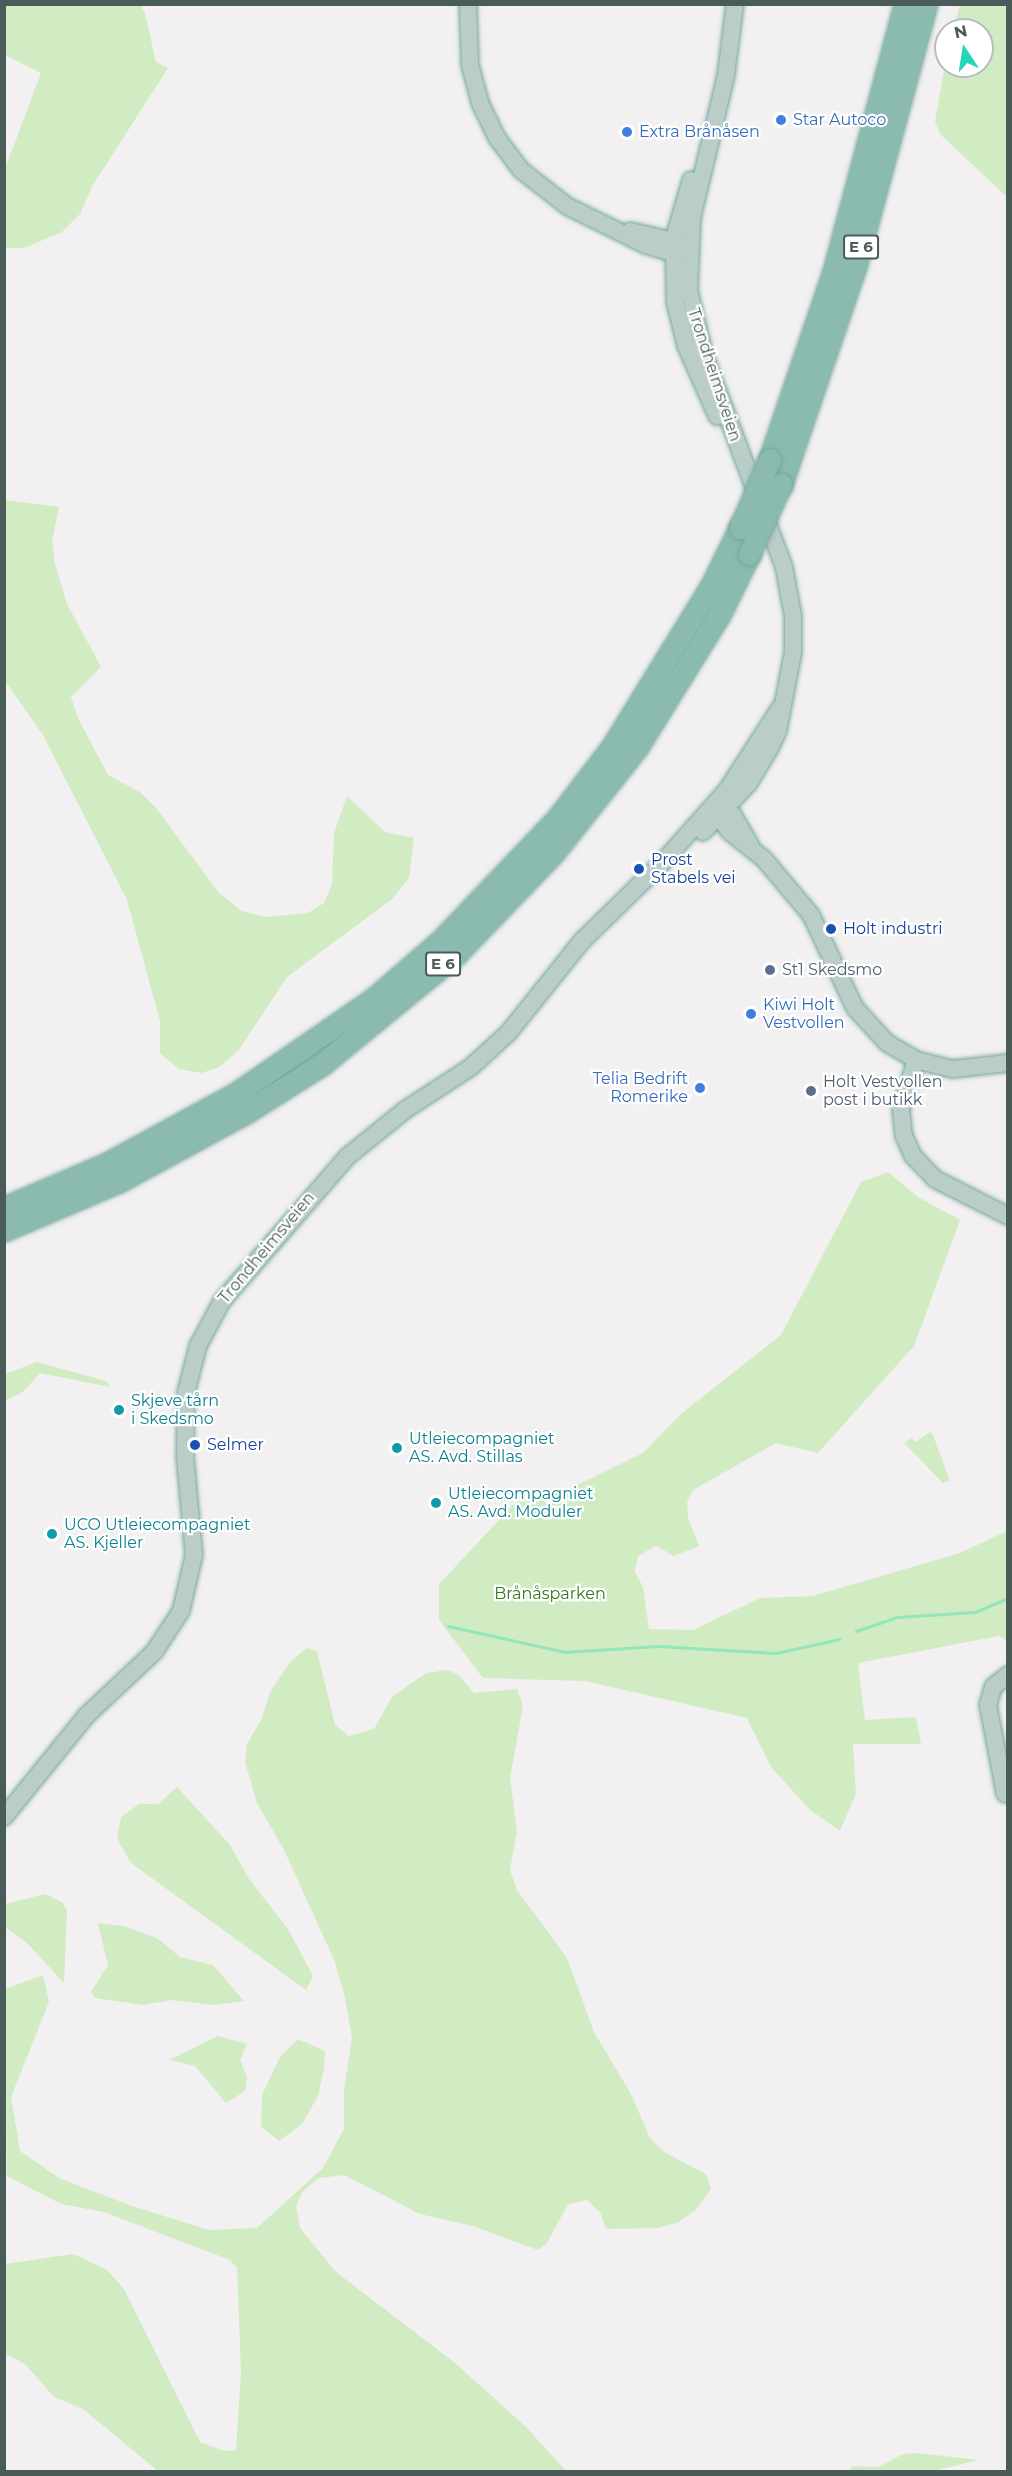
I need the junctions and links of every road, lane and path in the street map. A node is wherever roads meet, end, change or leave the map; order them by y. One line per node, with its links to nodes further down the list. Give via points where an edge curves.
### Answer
1 (468, 4): 5 (main road, via 474,84 484,115 503,148 543,190 567,206 623,230)
2 (735, 4): 5 (main road, Trondheimsveien, via 726,75 704,155 685,195)
3 (905, 4): 9 (highway, E 6, bridge, via 834,271 770,459 740,528 681,639 613,746 550,827 442,940 375,998 236,1094 107,1164)
4 (926, 4): 11 (highway, E 6, bridge, via 855,267 781,484 719,615 637,747 554,853 456,954 322,1064 246,1112 118,1181)
5 (679, 246): 6 (main road, Trondheimsveien, via 694,323 739,453 779,552 790,596 793,652 770,748 749,783)
6 (719, 812): 7 (main road, via 786,883 816,923 860,1015 887,1043); 14 (main road, Trondheimsveien, via 588,934 496,1046 394,1118 348,1156 222,1301 198,1346 186,1393 185,1456 194,1555 181,1611 154,1652 91,1710)
7 (916, 1060): 8 (main road, via 966,1070); 10 (main road, via 901,1109 904,1136 914,1156 935,1179)
8 (1008, 1063)
9 (4, 1208)
10 (1008, 1216)
11 (4, 1230)
12 (1008, 1675): 13 (main road, via 993,1688 988,1706)
13 (1005, 1794)
14 (4, 1817)

